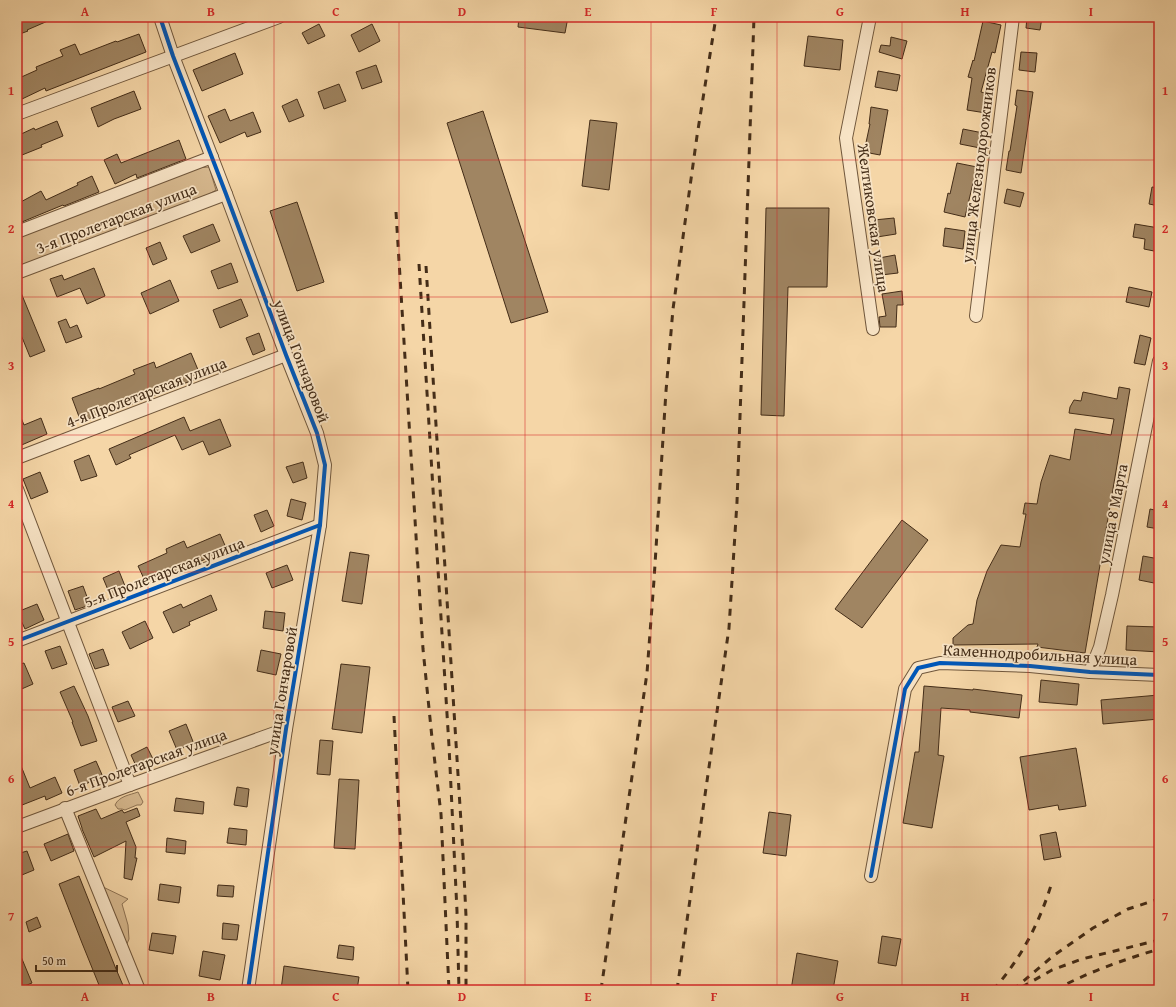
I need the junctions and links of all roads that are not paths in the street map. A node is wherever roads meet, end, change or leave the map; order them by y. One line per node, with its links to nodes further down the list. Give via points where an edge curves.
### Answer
1 (160, 17): 5 (street, улица Гончаровой)
2 (279, 17): 5 (street)
3 (870, 17): 12 (street, Желтиковская улица, via 846,138)
4 (1013, 17): 11 (street, улица Железнодорожников)
5 (173, 56): 6 (street); 7 (street, улица Гончаровой)
6 (17, 114)
7 (212, 157): 8 (street, улица Гончаровой); 9 (street, 3-я Пролетарская улица)
8 (226, 194): 10 (street, 3-я Пролетарская улица); 13 (street, улица Гончаровой)
9 (17, 232)
10 (17, 272)
11 (976, 316)
12 (873, 329)
13 (286, 355): 15 (street, 4-я Пролетарская улица); 17 (street, улица Гончаровой, via 317,433 325,465)
14 (1159, 361): 20 (street, улица 8 Марта, via 1112,595 1100,647)
15 (17, 458)
16 (17, 489): 18 (street)
17 (320, 525): 18 (street, 5-я Пролетарская улица); 22 (street, улица Гончаровой)
18 (67, 621): 19 (street, 5-я Пролетарская улица); 23 (street)
19 (17, 641)
20 (1090, 672): 21 (street, Каменнодробильная улица); 26 (street, Каменнодробильная улица, via 1030,666 940,663 918,668 905,689)
21 (1159, 675)
22 (286, 729): 23 (street, 6-я Пролетарская улица); 28 (street, улица Гончаровой)
23 (130, 785): 24 (street, 6-я Пролетарская улица)
24 (65, 808): 25 (street, 6-я Пролетарская улица); 27 (street)
25 (17, 827)
26 (871, 876)
27 (139, 990)
28 (248, 990)

